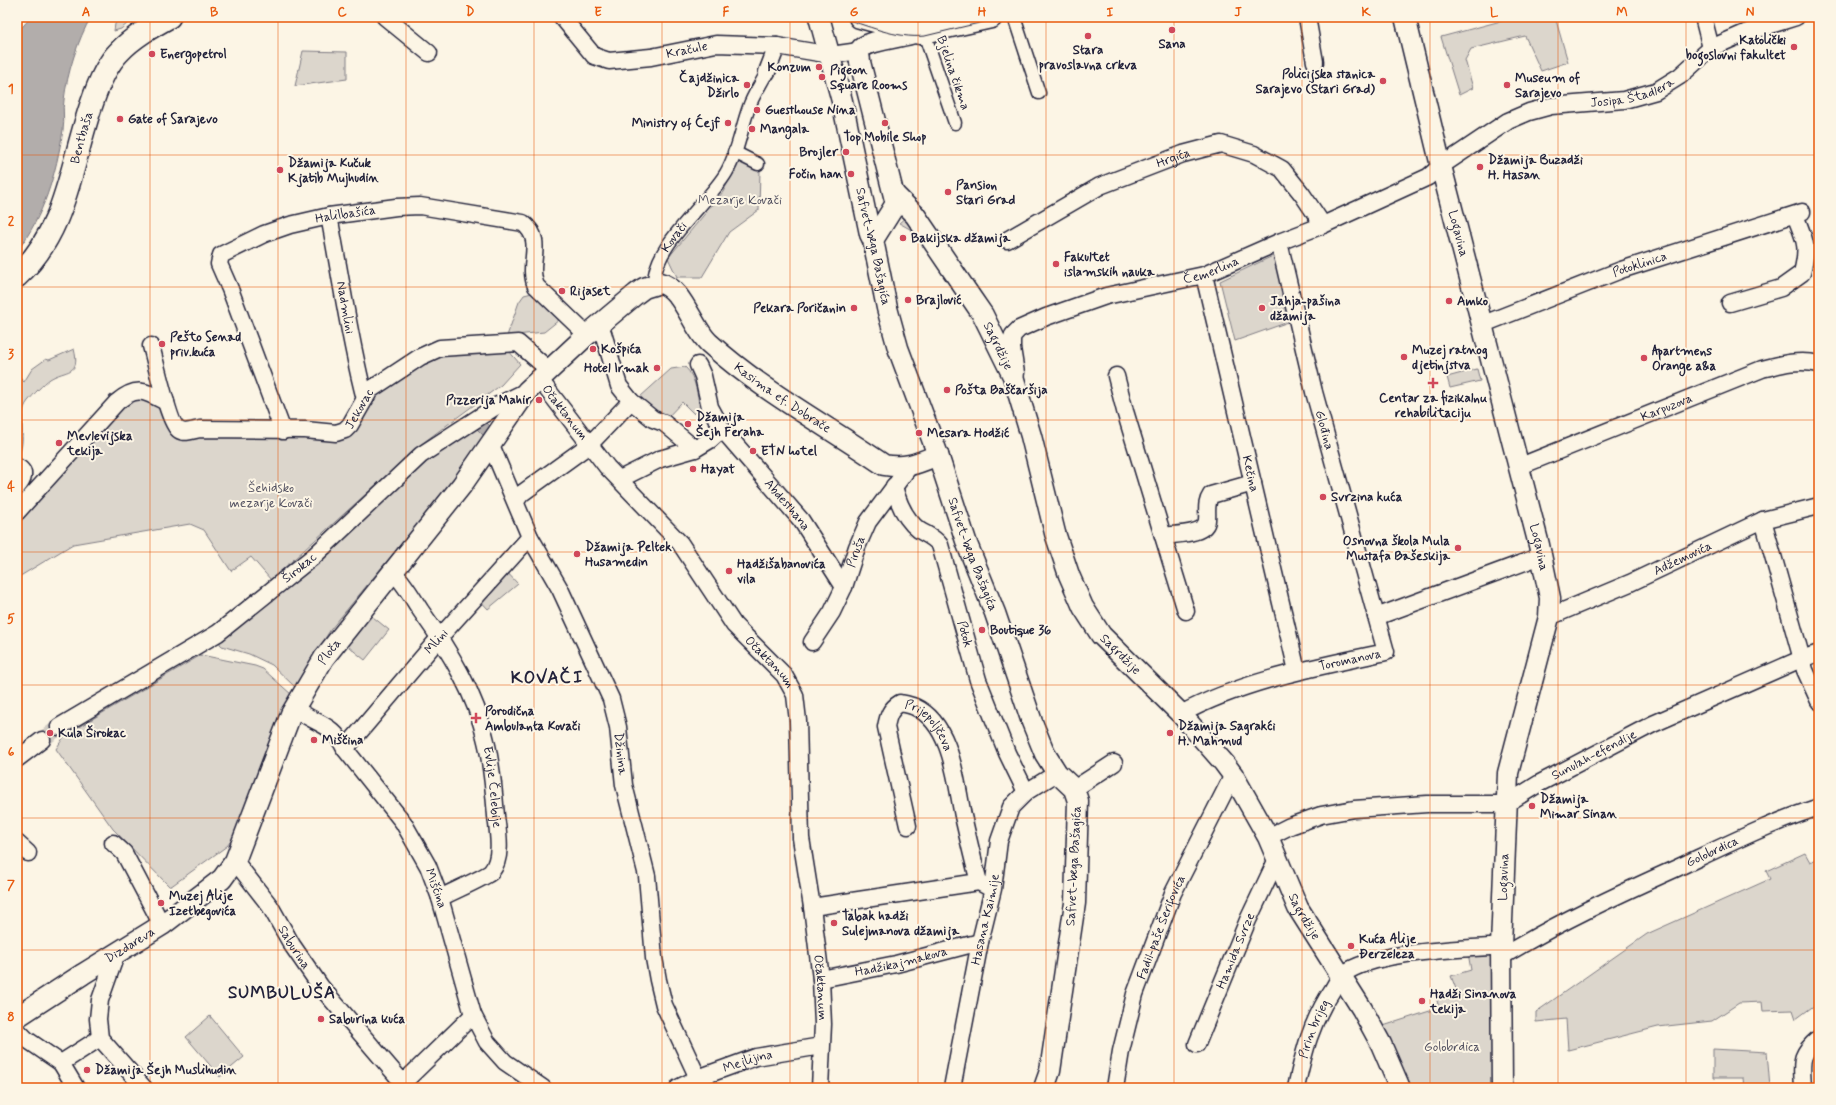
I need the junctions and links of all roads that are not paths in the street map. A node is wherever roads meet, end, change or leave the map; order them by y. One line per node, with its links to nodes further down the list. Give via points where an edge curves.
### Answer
1 (169, 17): 32 (main road, Bentbaša, via 132,40 118,53 107,69 88,114 60,214 49,236)
2 (385, 17): 16 (street)
3 (562, 17): 13 (street, Kračule, via 594,56 609,61 651,57 716,44)
4 (819, 17): 17 (street, Safvet-bega Bašagića)
5 (860, 17): 12 (main road)
6 (992, 17): 12 (main road)
7 (1014, 17): 20 (street)
8 (1307, 17): 18 (street)
9 (1405, 17): 24 (street, Logavina)
10 (1703, 17): 14 (street)
11 (1796, 17): 14 (street, Josipa Štadlera, via 1745,33)
12 (919, 33): 15 (street, via 872,43); 21 (street, Bjelina čikma)
13 (777, 46): 17 (street, Kračule); 19 (street, Kovači)
14 (1711, 48): 24 (street, Josipa Štadlera, via 1680,76 1656,91 1624,100 1552,106 1529,112 1508,121)
15 (859, 51): 17 (street); 25 (street)
16 (429, 53)
17 (831, 55): 28 (street, Safvet-bega Bašagića)
18 (1315, 62)
19 (768, 72): 22 (street, Kovači, via 749,106)
20 (1039, 93)
21 (955, 123)
22 (734, 152): 23 (street); 33 (street, Kovači, via 726,173 668,245 660,260)
23 (758, 164)
24 (1441, 166): 27 (street, Čemerlina, via 1428,177); 35 (street, Logavina)
25 (894, 194): 28 (street, via 895,205); 40 (street, Sagrdžije, via 915,215 983,315)
26 (329, 216): 36 (street, Halilbašića, via 420,206 523,223 531,230 535,240 532,278 536,286); 43 (street, Nadmlini, via 350,337); 47 (street, Halilbašića, via 264,234 221,255 219,264)
27 (1323, 225): 29 (street, Hrgića, via 1282,168 1254,154 1221,144 1183,154 1100,186); 30 (street, Čemerlina)
28 (873, 240): 51 (street, Safvet-bega Bašagića, via 898,348)
29 (1007, 240)
30 (1279, 242): 31 (street, Čemerlina); 69 (street, Glođina, via 1314,392)
31 (1204, 275): 40 (street, Čemerlina, via 1106,296 1019,329 1012,340 1017,368); 56 (street, Kečina)
32 (17, 276)
33 (654, 283): 36 (street, via 644,288); 53 (street, Kasima ef. Dobrače, via 664,284 673,290 708,342 777,397 884,465)
34 (1730, 303): 35 (street, Potoklinica, via 1781,288 1802,273 1806,243 1799,214 1621,270)
35 (1481, 325): 54 (street, Logavina)
36 (592, 330): 42 (street); 44 (street, via 603,333 619,386)
37 (151, 346): 45 (street, Jekovac)
38 (1819, 364): 54 (street, Karpuzova, via 1809,361 1794,362 1762,369)
39 (698, 366): 46 (street, Abdesthana, via 710,406)
40 (1013, 376): 78 (street, Sagrdžije, via 1055,533 1069,576 1083,607 1101,635)
41 (1116, 376): 63 (street)
42 (538, 380): 43 (street, Jekovac, via 518,343 440,348 378,383); 48 (street, Ploča); 49 (street, Očaktanum); 79 (street, Širokac, via 421,455 314,556 218,633)
43 (365, 399): 47 (street, Jekovac, via 345,430 336,433)
44 (631, 401): 49 (street); 50 (street, via 652,419 664,423)
45 (166, 402): 47 (street, Jekovac, via 175,426 186,432 200,429); 61 (street, via 150,393 137,390 127,394)
46 (722, 430): 50 (street); 67 (street, Abdesthana, via 802,520)
47 (283, 431)
48 (491, 445): 59 (street, Džinina); 66 (street, Ploča)
49 (589, 445): 55 (street, Očaktanum); 59 (street, via 521,494)
50 (695, 449): 55 (street, via 660,459)
51 (938, 455): 53 (street, Kasima ef. Dobrače); 84 (street, Safvet-bega Bašagića, via 967,544 995,613 1032,722 1045,754)
52 (17, 467): 58 (street, via 22,469 24,474)
53 (909, 467): 57 (street, Piruša)
54 (1518, 467): 65 (street, Logavina)
55 (620, 479): 97 (street, Očaktanum, via 680,543 734,625 784,675 794,695 798,721 801,838)
56 (1253, 483): 63 (street, via 1210,495 1206,502 1207,521 1203,528); 75 (street, Kečina)
57 (894, 486): 67 (street, Piruša, via 868,522); 87 (street, Potok, via 898,502 909,522 940,545 978,680 1007,753)
58 (17, 487)
59 (516, 501): 64 (street, Džinina)
60 (1819, 506): 62 (street, Adžemovića)
61 (17, 512)
62 (1763, 520): 70 (street, Adžemovića, via 1630,583); 74 (street)
63 (1163, 536): 68 (street)
64 (530, 537): 71 (street, Mlini); 112 (street, Džinina, via 560,589 611,700 618,727 624,785 647,876 658,980 664,1005)
65 (1541, 556): 69 (street); 70 (street, Logavina, via 1550,598)
66 (393, 572): 71 (street, Evlije Čelebije); 77 (street, Ploča, via 324,658)
67 (844, 587): 72 (street, Piruša, via 832,612)
68 (1186, 611)
69 (1376, 617): 75 (street, Toromanova, via 1386,652)
70 (1549, 617): 88 (street, Logavina, via 1508,772)
71 (439, 638): 81 (street, Mlini); 96 (street, Evlije Čelebije, via 460,673 486,740 499,848 491,872)
72 (812, 642)
73 (1819, 653): 74 (street, Sunulah-efendije)
74 (1801, 659): 76 (street); 88 (street, Sunulah-efendije, via 1653,724 1540,783)
75 (1297, 671): 78 (street, Toromanova, via 1202,704)
76 (1819, 700)
77 (294, 707): 81 (street, Mišćina, via 333,730); 94 (street, Ploča)
78 (1181, 714): 85 (street, Sagrdžije)
79 (59, 727)
80 (42, 740): 82 (street)
81 (345, 749): 96 (street, Mišćina, via 403,822 428,866)
82 (17, 759)
83 (1114, 763): 86 (street)
84 (1057, 773): 86 (street, Safvet-bega Bašagića); 87 (street, Hasana Kaimije)
85 (1233, 775): 91 (street, Sagrdžije); 120 (street, Fadil-paše Šerifovića, via 1173,893 1135,994)
86 (1074, 789): 119 (street, Safvet-bega Bašagića, via 1078,801 1075,903 1050,1071)
87 (1026, 792): 95 (street, Hasana Kaimije, via 1011,807)
88 (1506, 804): 91 (street, via 1427,804 1354,809 1321,815); 101 (street, Logavina)
89 (1819, 807): 101 (street, Golobrdica, via 1783,819 1614,896 1526,942)
90 (908, 826): 95 (street, Prijepoljčeva, via 886,727 893,708 900,703 915,706 926,714 944,739)
91 (1268, 837): 93 (street, Sagrdžije)
92 (113, 843): 98 (street, Dizdareva, via 124,853)
93 (1277, 859): 102 (street, Sagrdžije, via 1298,908); 109 (street, Hamida Svrze, via 1248,920)
94 (235, 862): 98 (street, Ploča, via 222,879); 104 (street, Saburina, via 270,906 292,945 321,987 403,1083)
95 (986, 886): 97 (street); 99 (street, Hasana Kaimije)
96 (440, 898): 104 (street, Mišćina)
97 (812, 907): 103 (street, Očaktanum)
98 (162, 925): 100 (street, Dizdareva)
99 (980, 942): 103 (street, Hadžikajmakova, via 896,964); 118 (street, Hasana Kaimije)
100 (117, 952): 105 (street, Dizdareva); 107 (street, via 100,1000)
101 (1501, 952): 102 (street, via 1397,956 1362,964); 123 (street, Logavina)
102 (1342, 975): 121 (street, Pirin brijeg, via 1326,998 1307,1039); 122 (street, Sagrdžije, via 1381,1044)
103 (822, 979): 110 (street, Očaktanum)
104 (473, 1015): 115 (street, Mišćina, via 494,1051)
105 (17, 1017)
106 (17, 1030): 111 (street)
107 (100, 1038): 111 (street); 114 (street)
108 (1819, 1038): 124 (street, via 1810,1046 1802,1060)
109 (1197, 1044)
110 (822, 1046): 112 (street, Mejlijina, via 756,1057); 117 (street, Očaktanum)
111 (61, 1063): 113 (street)
112 (698, 1078): 116 (street, Mejlijina)
113 (76, 1088)
114 (144, 1088)
115 (542, 1088)
116 (678, 1088)
117 (820, 1088)
118 (952, 1088)
119 (1044, 1088)
120 (1115, 1088)
121 (1296, 1088)
122 (1400, 1088)
123 (1502, 1088)
124 (1803, 1088)

